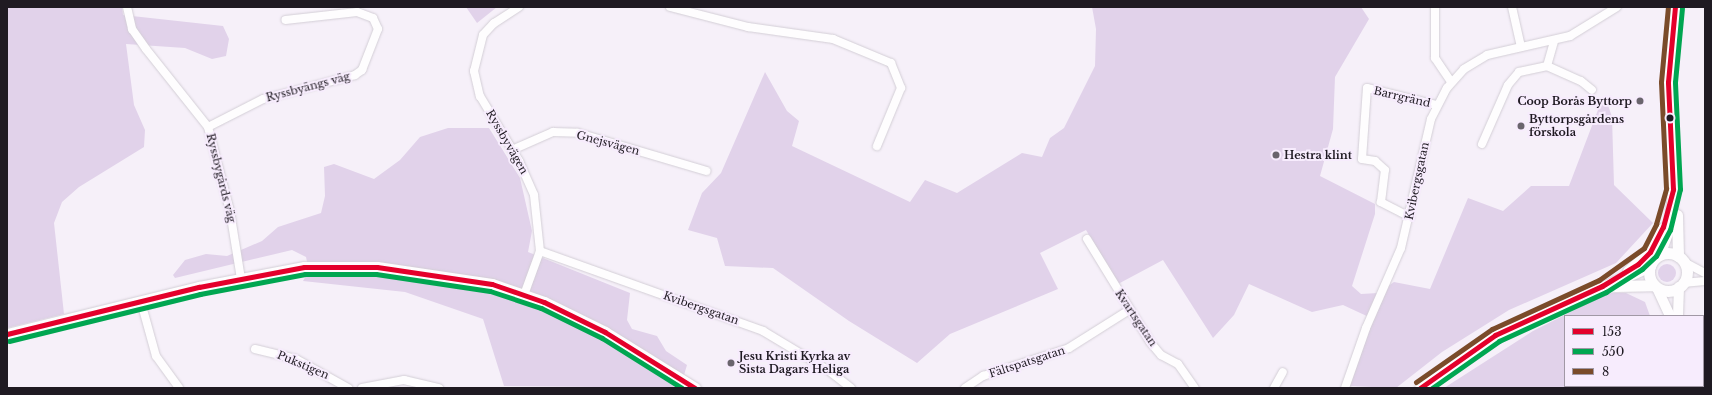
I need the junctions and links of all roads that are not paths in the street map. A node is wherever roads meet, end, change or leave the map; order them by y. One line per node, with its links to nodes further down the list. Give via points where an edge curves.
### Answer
1 (127, 7): 15 (street, Ryssbygårds väg, via 132,29 146,50)
2 (519, 7): 18 (street, Ryssbyvägen, via 483,35 474,71 480,96)
3 (670, 7): 17 (street, via 748,27 816,36 854,47 891,63 902,82)
4 (1435, 7): 12 (street, via 1435,58)
5 (1512, 7): 10 (street)
6 (1617, 7): 9 (street, Kvibergsgatan, via 1570,36)
7 (1675, 7): 20 (main road, via 1668,82)
8 (285, 20): 15 (street, Ryssbyängs väg, via 357,12 373,18 378,29 362,70 355,75 262,99)
9 (1554, 41): 10 (street, Kvibergsgatan); 11 (street)
10 (1521, 47): 12 (street, Kvibergsgatan, via 1474,61)
11 (1547, 66): 13 (street, via 1581,81); 16 (street, via 1519,72 1508,85)
12 (1452, 82): 14 (street, Kvibergsgatan)
13 (1592, 90)
14 (1437, 105): 21 (street, Kvibergsgatan); 21 (street, Barrgränd, via 1367,88 1362,159 1376,161 1385,170 1381,202)
15 (208, 127): 28 (street, Ryssbygårds väg, via 236,236)
16 (1482, 144)
17 (878, 146)
18 (512, 150): 19 (street, Gnejsvägen, via 552,132 578,134); 23 (street, Ryssbyvägen, via 534,195)
19 (706, 171)
20 (1673, 189): 24 (main road, via 1670,225); 25 (main road); 31 (main road, via 1663,227 1650,252 1638,264)
21 (1410, 217): 50 (street, Kvibergsgatan)
22 (1088, 239): 35 (street, Kvartsgatan)
23 (540, 251): 33 (street, Ryssbyvägen); 46 (street, Kvibergsgatan, via 764,331 828,370)
24 (1659, 255): 25 (main road); 26 (main road)
25 (1681, 259): 27 (street); 30 (main road, via 1686,273)
26 (1650, 266): 31 (main road); 32 (main road)
27 (1705, 273)
28 (241, 279): 33 (main road, via 304,268 378,267 461,278); 34 (main road)
29 (1705, 281): 30 (street)
30 (1681, 285): 32 (main road, via 1668,291); 37 (street)
31 (1602, 286): 32 (main road); 51 (main road, via 1495,336)
32 (1656, 286): 36 (street)
33 (524, 295): 45 (main road, via 605,332)
34 (141, 302): 38 (main road); 41 (street, via 156,356)
35 (1130, 310): 47 (street, Fältspatsgatan, via 1069,348 983,376); 48 (street, Kvartsgatan, via 1150,342 1161,355 1178,364)
36 (1670, 315)
37 (1678, 315)
38 (7, 334)
39 (255, 349): 42 (street, Pukstigen, via 296,360)
40 (1283, 372): 49 (street)
41 (179, 388)
42 (348, 388)
43 (362, 388): 44 (street, via 404,380)
44 (439, 388)
45 (695, 388)
46 (851, 388)
47 (965, 388)
48 (1195, 388)
49 (1274, 388)
50 (1345, 388)
51 (1420, 388)

